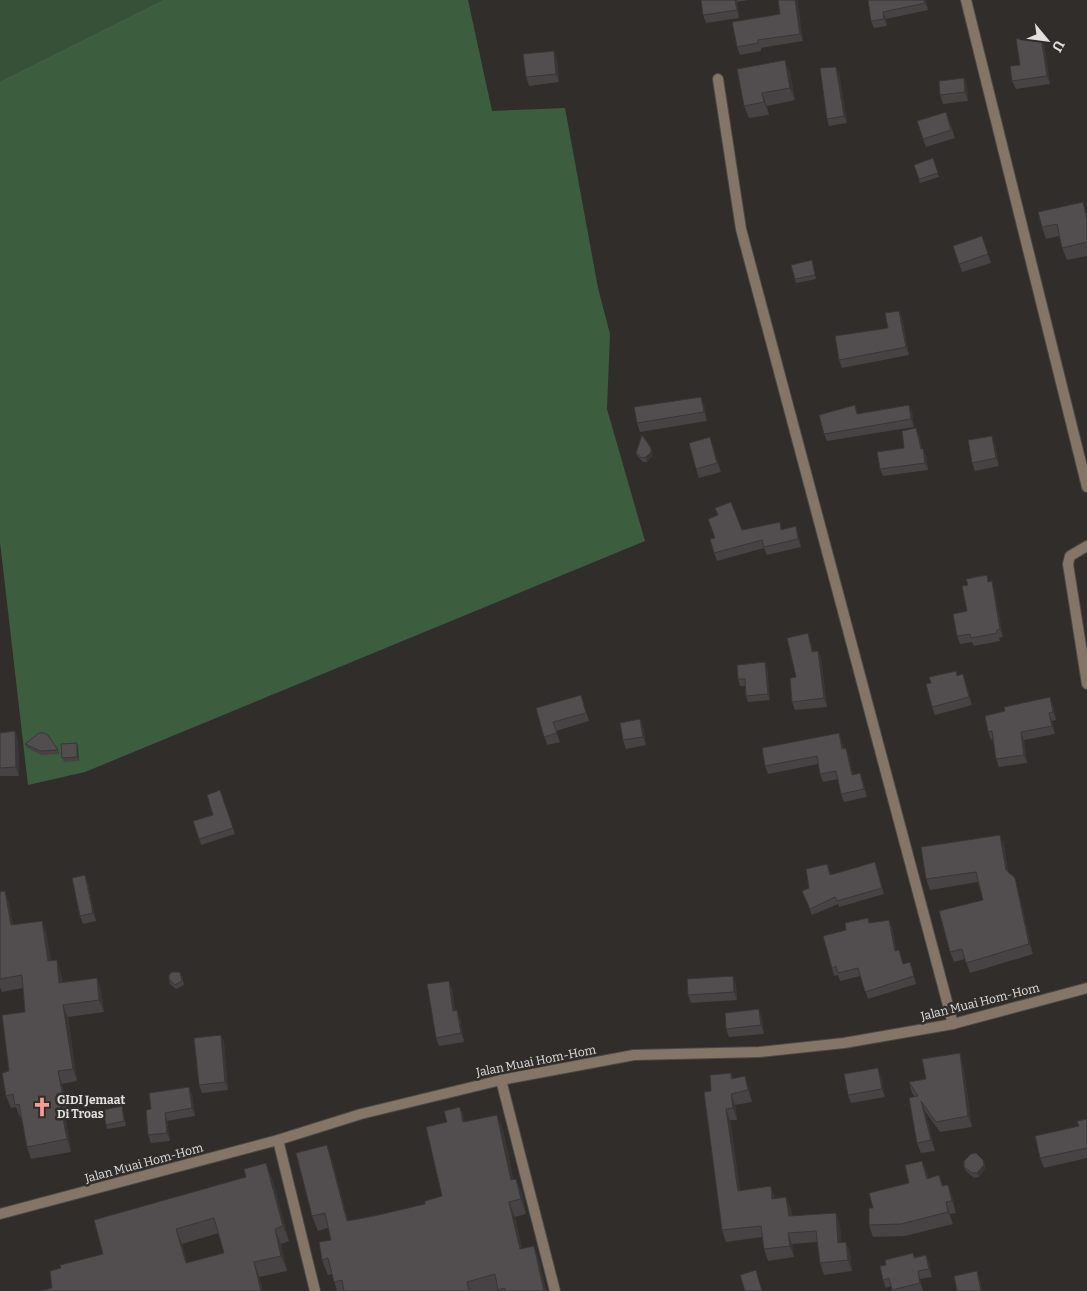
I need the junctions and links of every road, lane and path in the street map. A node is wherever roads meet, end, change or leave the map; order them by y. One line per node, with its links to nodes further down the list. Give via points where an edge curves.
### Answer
1 (966, 0): 3 (street)
2 (718, 79): 7 (street, via 741,229)
3 (1087, 487)
4 (1087, 546): 5 (street, via 1070,556 1068,564)
5 (1087, 684)
6 (1087, 988): 7 (street, Jalan Muai Hom-Hom)
7 (953, 1024): 8 (street, Jalan Muai Hom-Hom, via 794,1050 634,1055)
8 (501, 1080): 9 (street, Jalan Muai Hom-Hom, via 361,1114); 12 (street)
9 (278, 1140): 10 (street, Jalan Muai Hom-Hom); 11 (street)
10 (0, 1214)
11 (315, 1291)
12 (556, 1291)

